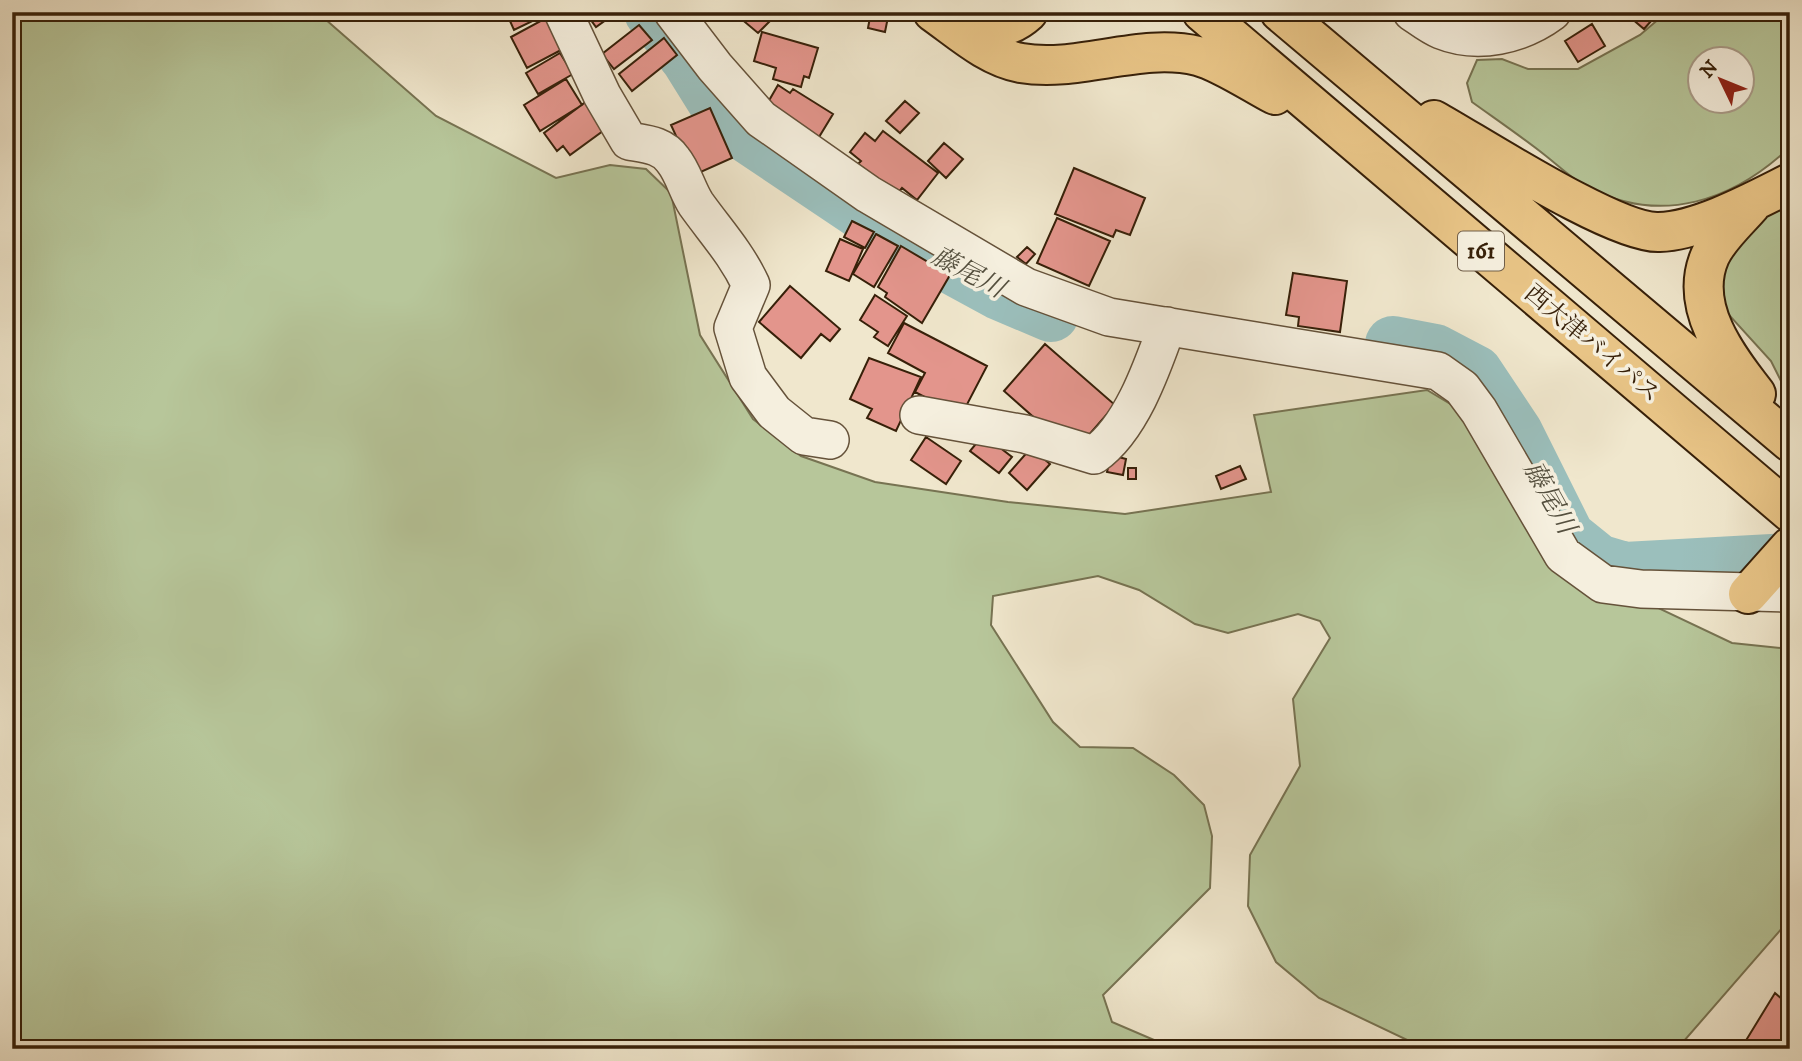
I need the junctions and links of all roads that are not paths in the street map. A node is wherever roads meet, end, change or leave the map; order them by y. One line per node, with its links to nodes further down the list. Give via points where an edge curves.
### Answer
1 (563, 12): 17 (street, via 629,141 656,145 673,159 695,203 743,267 751,285 733,328 748,377 774,412 803,436)
2 (673, 12): 14 (street, via 761,119 868,194 933,248)
3 (933, 12): 11 (highway, via 987,51 1021,63 1154,53 1199,56)
4 (950, 12): 5 (highway, via 973,26 997,28)
5 (1028, 12)
6 (1202, 12): 11 (highway, 西大津バイパス / 161)
7 (1280, 12): 10 (highway, 161)
8 (1412, 12): 9 (street, via 1441,30 1470,36 1511,34)
9 (1552, 12)
10 (1347, 70): 13 (highway, via 1614,220 1658,233 1691,226); 16 (highway, 161)
11 (1326, 121): 18 (highway, 西大津バイパス / 161)
12 (1790, 183): 13 (highway)
13 (1755, 200): 16 (highway, via 1710,256 1702,292 1716,337)
14 (1163, 338): 15 (street, via 1144,386 1108,445 1094,455 1025,434); 20 (street, via 1438,371 1462,388 1479,411 1563,555 1603,584 1641,589)
15 (919, 415)
16 (1790, 439)
17 (830, 440)
18 (1776, 500)
19 (1790, 547): 20 (highway)
20 (1765, 590)

